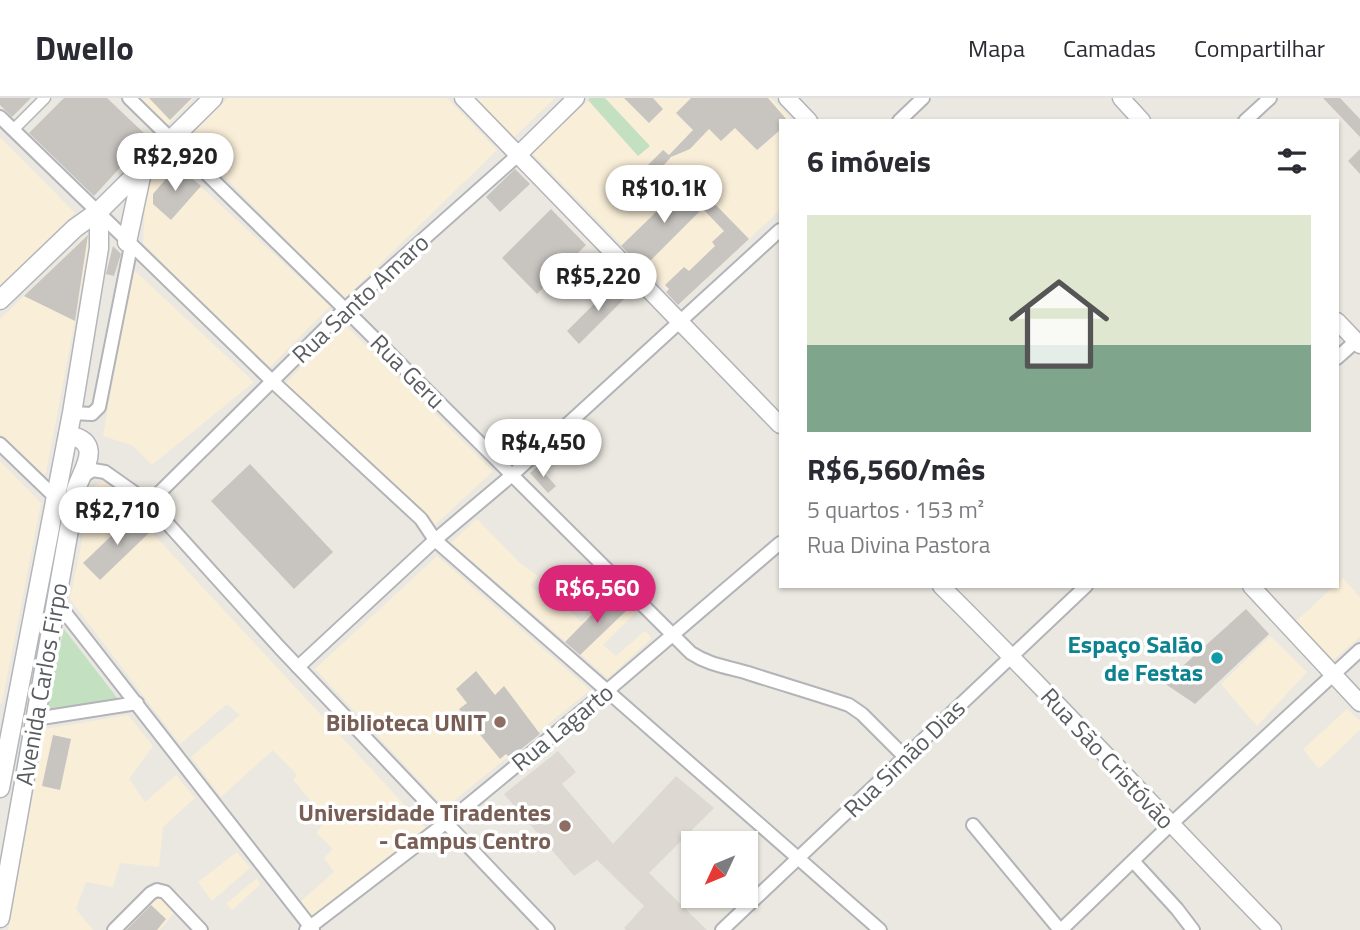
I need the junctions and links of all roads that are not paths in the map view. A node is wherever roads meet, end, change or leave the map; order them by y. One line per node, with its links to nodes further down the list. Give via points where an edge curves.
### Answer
1 (45, 98): 15 (street)
2 (129, 98): 16 (street, Rua Geru)
3 (213, 98): 16 (main road)
4 (463, 98): 17 (street)
5 (576, 98): 17 (street, Rua Santo Amaro)
6 (787, 98): 11 (street)
7 (923, 98): 12 (street)
8 (1121, 98): 13 (street)
9 (1270, 98): 14 (street)
10 (0, 117): 15 (street)
11 (807, 119)
12 (901, 119)
13 (1140, 119)
14 (1247, 119)
15 (13, 130): 19 (street)
16 (170, 139): 18 (main road); 23 (street, Rua Geru)
17 (518, 155): 23 (street, Rua Santo Amaro); 24 (street)
18 (143, 167): 19 (main road); 21 (main road)
19 (99, 211): 21 (street); 22 (main road); 29 (main road, Avenida Carlos Firpo, via 99,248)
20 (779, 231): 24 (street)
21 (129, 244): 28 (street); 29 (street, via 99,407 92,414)
22 (0, 300)
23 (345, 309): 28 (street, Rua Santo Amaro); 34 (street, Rua Geru)
24 (680, 323): 30 (street); 34 (street)
25 (1339, 323): 26 (street)
26 (1359, 344): 27 (street)
27 (1340, 355)
28 (271, 380): 36 (street, Rua Santo Amaro); 37 (street, via 421,519)
29 (72, 413): 31 (main road, Avenida Carlos Firpo)
30 (779, 424)
31 (68, 435): 33 (main road, via 85,443 89,459); 35 (main road, Avenida Carlos Firpo)
32 (0, 444): 35 (street)
33 (85, 474): 36 (street, via 106,472); 42 (main road, Avenida Carlos Firpo, via 78,482)
34 (512, 475): 37 (street); 43 (street, Rua Geru)
35 (55, 497): 52 (main road, Avenida Carlos Firpo)
36 (149, 503): 46 (street)
37 (436, 541): 46 (street); 48 (street)
38 (779, 544): 43 (street, Rua Lagarto)
39 (944, 588): 45 (street, Rua São Cristóvão)
40 (1084, 588): 45 (street, Rua Simão Dias)
41 (1253, 588): 47 (street)
42 (56, 601): 49 (street); 51 (main road, Avenida Carlos Firpo)
43 (673, 635): 48 (street, Rua Lagarto); 53 (street, Rua Geru, via 703,661 849,705)
44 (1360, 650): 47 (street)
45 (1012, 656): 53 (street, Rua Simão Dias); 57 (street, Rua São Cristóvão)
46 (298, 667): 55 (street)
47 (1333, 674): 50 (street); 57 (street)
48 (608, 690): 55 (street, Rua Lagarto); 58 (street)
49 (137, 703): 51 (street); 61 (street)
50 (1360, 703)
51 (35, 719): 60 (main road, Avenida Carlos Firpo)
52 (4, 732): 54 (main road, Avenida Carlos Firpo)
53 (905, 757): 58 (street, Rua Simão Dias)
54 (0, 788)
55 (446, 822): 61 (street, Rua Lagarto); 64 (street)
56 (973, 825): 67 (street)
57 (1170, 825): 59 (street); 69 (street, Rua São Cristóvão)
58 (799, 858): 65 (street, Rua Simão Dias); 66 (street)
59 (1133, 860): 67 (street); 68 (street)
60 (0, 918)
61 (310, 929)
62 (114, 930): 63 (street, via 157,890)
63 (201, 930)
64 (548, 930)
65 (722, 930)
66 (880, 930)
67 (1060, 930)
68 (1193, 930)
69 (1273, 930)

